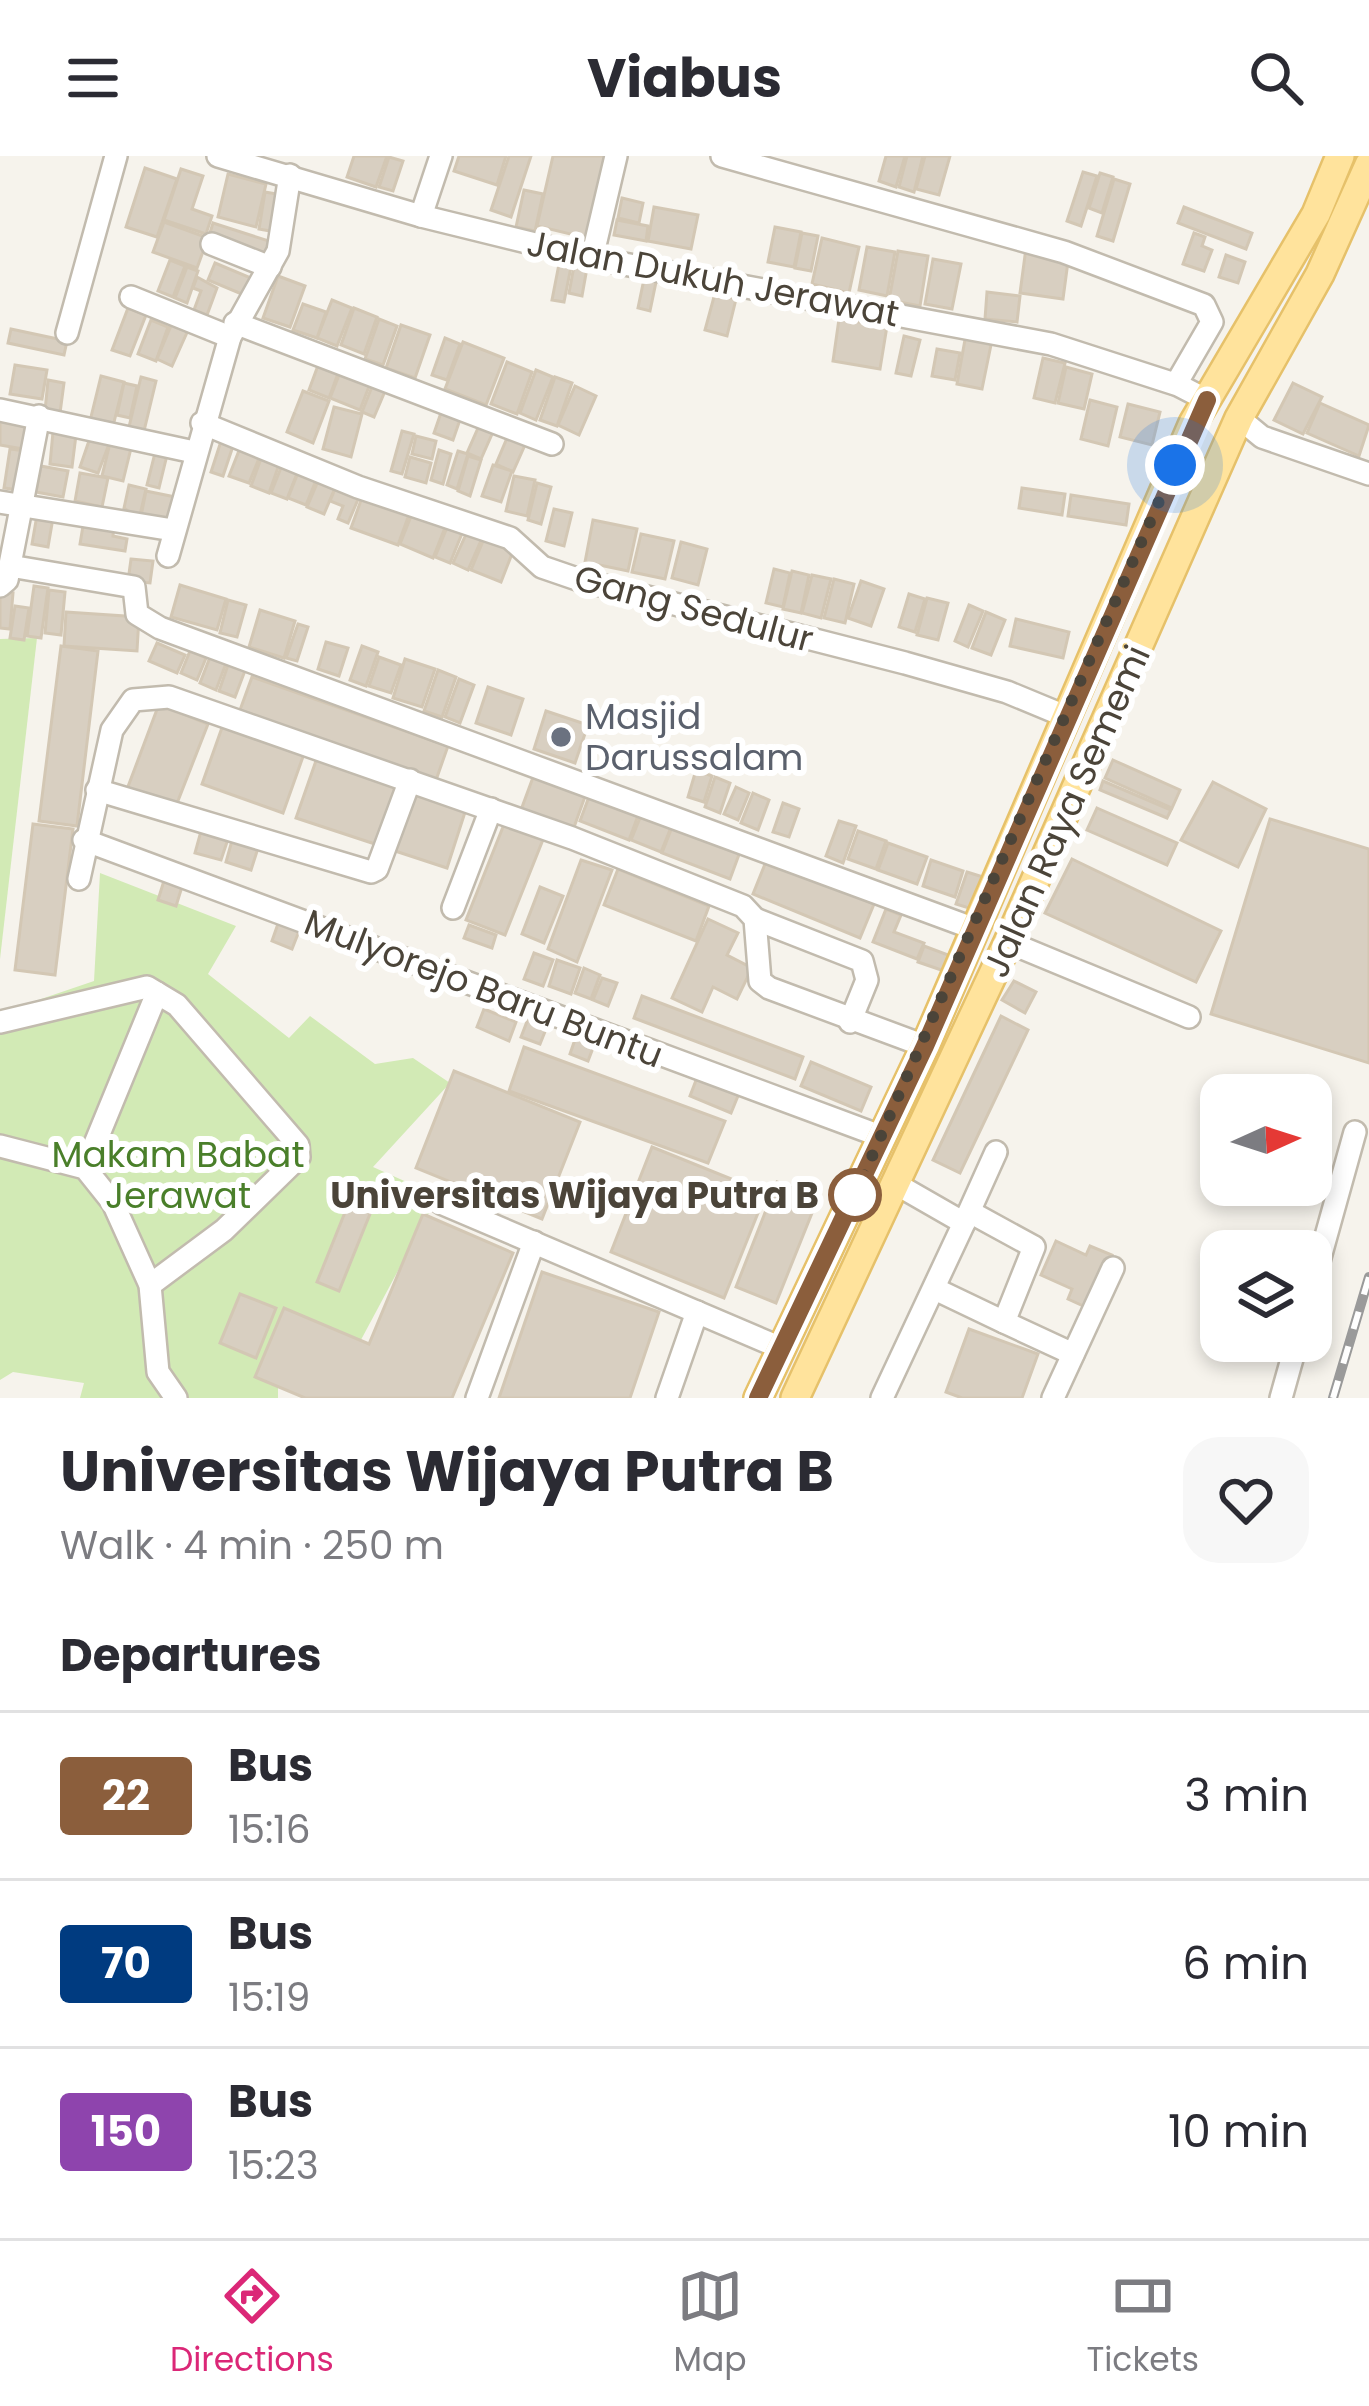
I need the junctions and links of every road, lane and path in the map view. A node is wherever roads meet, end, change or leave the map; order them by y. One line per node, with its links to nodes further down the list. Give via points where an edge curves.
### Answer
1 (116, 156): 16 (street)
2 (441, 156): 10 (street)
3 (616, 156): 12 (street)
4 (722, 156): 17 (street, via 1064,252 1204,305 1212,322)
5 (1340, 156): 17 (main road, Jalan Raya Sememi, via 1316,214)
6 (233, 158): 8 (street, Jalan Dukuh Jerawat)
7 (1369, 165): 9 (main road, Jalan Raya Sememi)
8 (290, 175): 10 (street, Jalan Dukuh Jerawat); 13 (street, via 285,228)
9 (1363, 196): 20 (main road, Jalan Raya Sememi)
10 (421, 216): 12 (street, Jalan Dukuh Jerawat)
11 (212, 244): 13 (street)
12 (592, 258): 17 (street, Jalan Dukuh Jerawat, via 1051,344)
13 (270, 267): 15 (street)
14 (130, 297): 15 (street)
15 (233, 330): 21 (street); 22 (street)
16 (67, 333)
17 (1188, 390): 29 (main road, Jalan Raya Sememi)
18 (0, 410): 19 (street)
19 (39, 416): 23 (street); 25 (street)
20 (1239, 418): 24 (street, via 1262,437); 38 (main road, Jalan Raya Sememi)
21 (202, 423): 23 (street); 29 (street, Gang Sedulur, via 510,538 565,575 905,663)
22 (552, 444)
23 (194, 452): 26 (street)
24 (1369, 474)
25 (10, 504): 26 (street); 28 (street)
26 (173, 530): 27 (street)
27 (167, 556)
28 (5, 576): 37 (street, via 134,587 137,614 160,628)
29 (1052, 710): 37 (main road, Jalan Raya Sememi)
30 (410, 781): 31 (street, via 371,872); 31 (street, via 150,696 124,707); 32 (street)
31 (97, 790): 33 (street)
32 (491, 809): 35 (street); 36 (street, via 743,906)
33 (84, 840): 34 (street); 45 (street, Mulyorejo Baru Buntu)
34 (79, 879)
35 (453, 908)
36 (755, 919): 42 (street, via 760,981); 42 (street, via 862,961 867,980)
37 (961, 924): 43 (main road, Jalan Raya Sememi)
38 (1008, 942): 40 (street); 49 (main road, Jalan Raya Sememi)
39 (157, 993): 41 (street, via 147,987); 48 (street); 55 (street, via 177,1005 299,1152 224,1230)
40 (1189, 1017)
41 (0, 1022)
42 (850, 1022): 43 (street)
43 (925, 1046): 45 (main road, Jalan Raya Sememi)
44 (1354, 1132): 52 (street)
45 (870, 1133): 59 (main road, Jalan Raya Sememi)
46 (0, 1146): 48 (street)
47 (996, 1152): 51 (street)
48 (85, 1168): 55 (street, via 113,1203)
49 (896, 1184): 51 (street); 61 (main road, Jalan Raya Sememi)
50 (441, 1203): 53 (street)
51 (967, 1217): 56 (street); 58 (street, via 1034,1247)
52 (1327, 1230)
53 (534, 1242): 57 (street); 64 (street)
54 (1113, 1268): 60 (street)
55 (150, 1285): 63 (street, via 158,1372)
56 (935, 1289): 58 (street); 68 (street)
57 (697, 1312): 59 (street); 65 (street)
58 (1004, 1322): 60 (street)
59 (763, 1340): 61 (main road); 66 (main road, Jalan Raya Sememi)
60 (1073, 1354): 69 (street)
61 (812, 1360): 67 (main road, Jalan Raya Sememi)
62 (1291, 1362): 70 (street)
63 (176, 1398)
64 (477, 1398)
65 (667, 1398)
66 (758, 1398)
67 (795, 1398)
68 (882, 1398)
69 (1053, 1398)
70 (1281, 1398)

